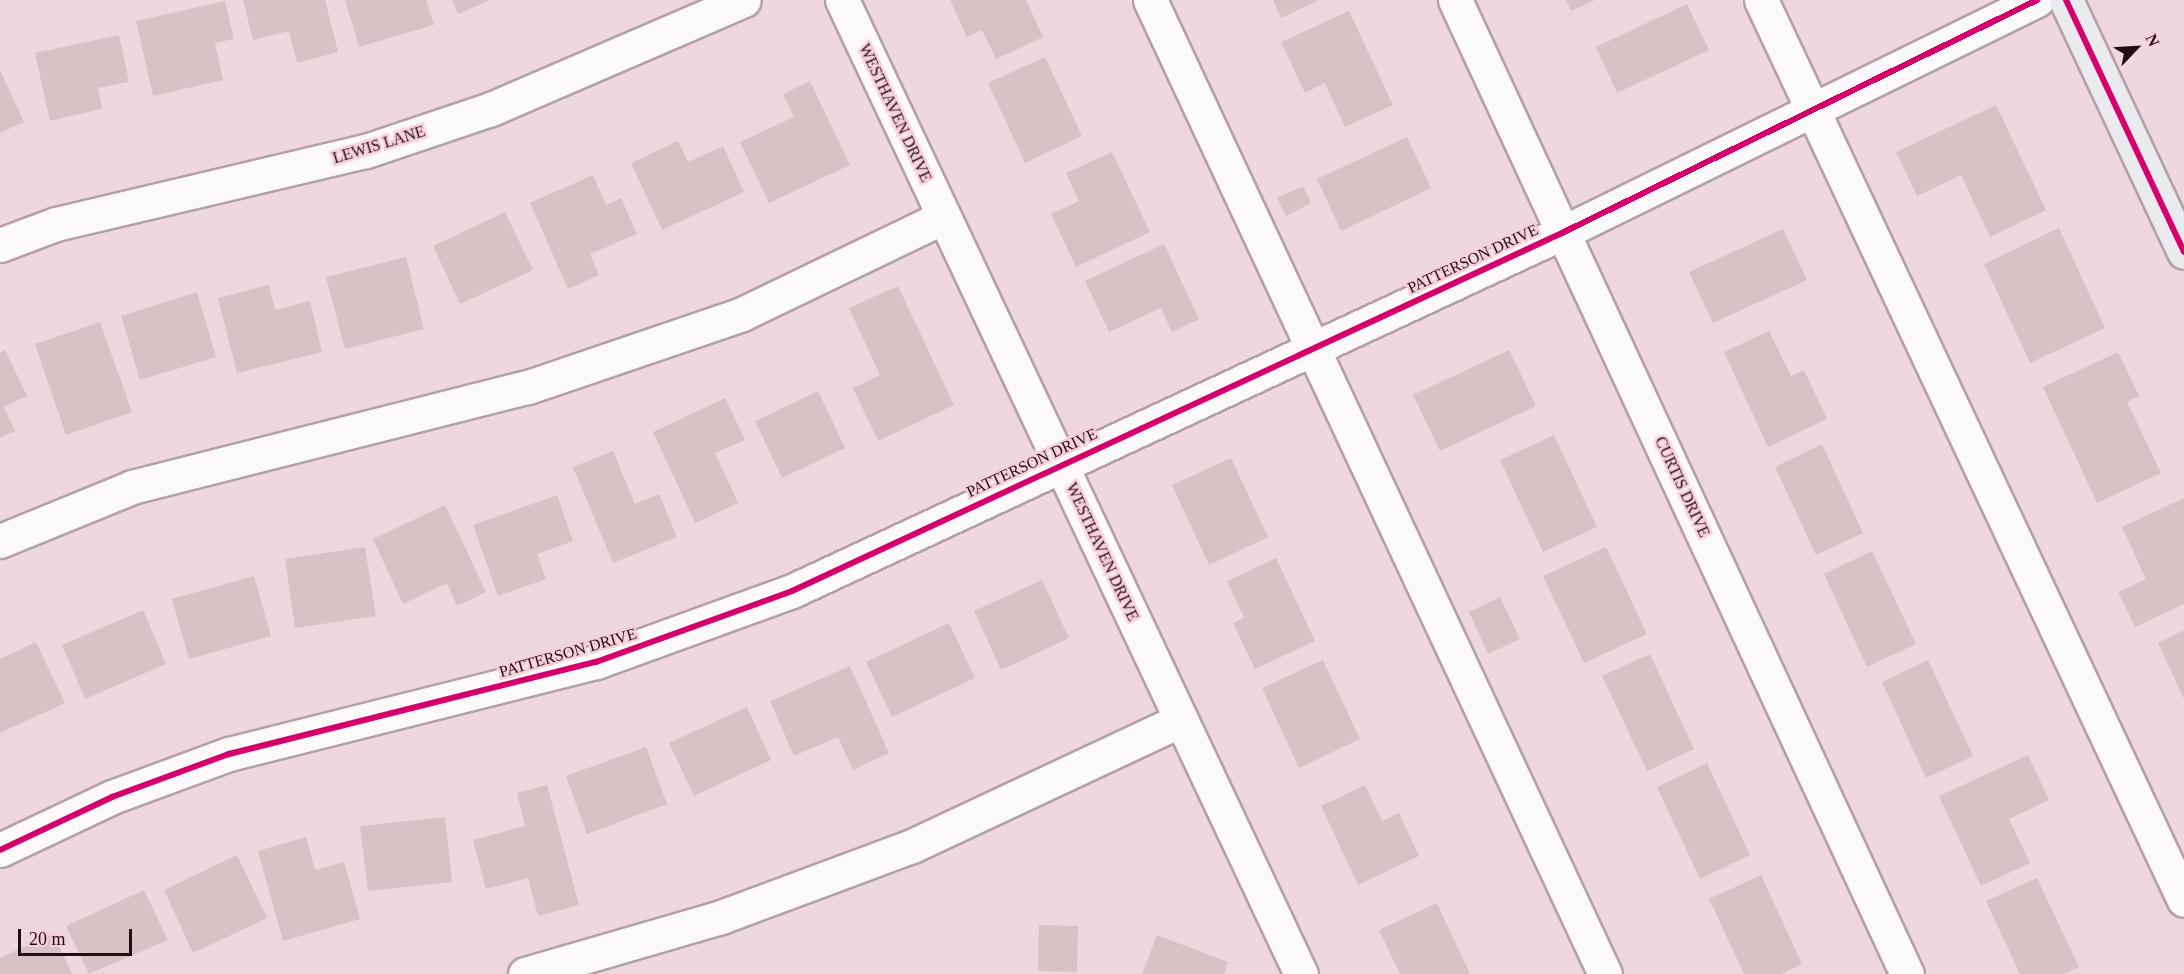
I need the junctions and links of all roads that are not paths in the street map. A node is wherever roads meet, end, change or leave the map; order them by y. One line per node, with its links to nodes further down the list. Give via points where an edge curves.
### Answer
1 (744, 0): 11 (street, LEWIS LANE, via 492,109 366,151 56,224)
2 (842, 0): 9 (street, WESTHAVEN DRIVE)
3 (1150, 0): 13 (street)
4 (1455, 0): 10 (street, CURTIS DRIVE)
5 (1761, 0): 8 (street)
6 (2037, 0): 8 (street, PATTERSON DRIVE)
7 (2066, 0): 12 (main road)
8 (1814, 109): 10 (street, PATTERSON DRIVE); 18 (street)
9 (944, 218): 14 (street, WESTHAVEN DRIVE); 15 (street, via 742,314 550,380 132,487)
10 (1564, 232): 13 (street, PATTERSON DRIVE); 22 (street, CURTIS DRIVE)
11 (0, 245)
12 (2184, 252)
13 (1312, 348): 14 (street, PATTERSON DRIVE); 21 (street)
14 (1060, 464): 16 (street, WESTHAVEN DRIVE); 17 (street, PATTERSON DRIVE, via 760,603 596,662 229,754 112,797)
15 (0, 541)
16 (1181, 720): 19 (street, via 912,846 720,916); 20 (street, WESTHAVEN DRIVE)
17 (0, 850)
18 (2184, 900)
19 (525, 974)
20 (1302, 974)
21 (1605, 974)
22 (1907, 974)

